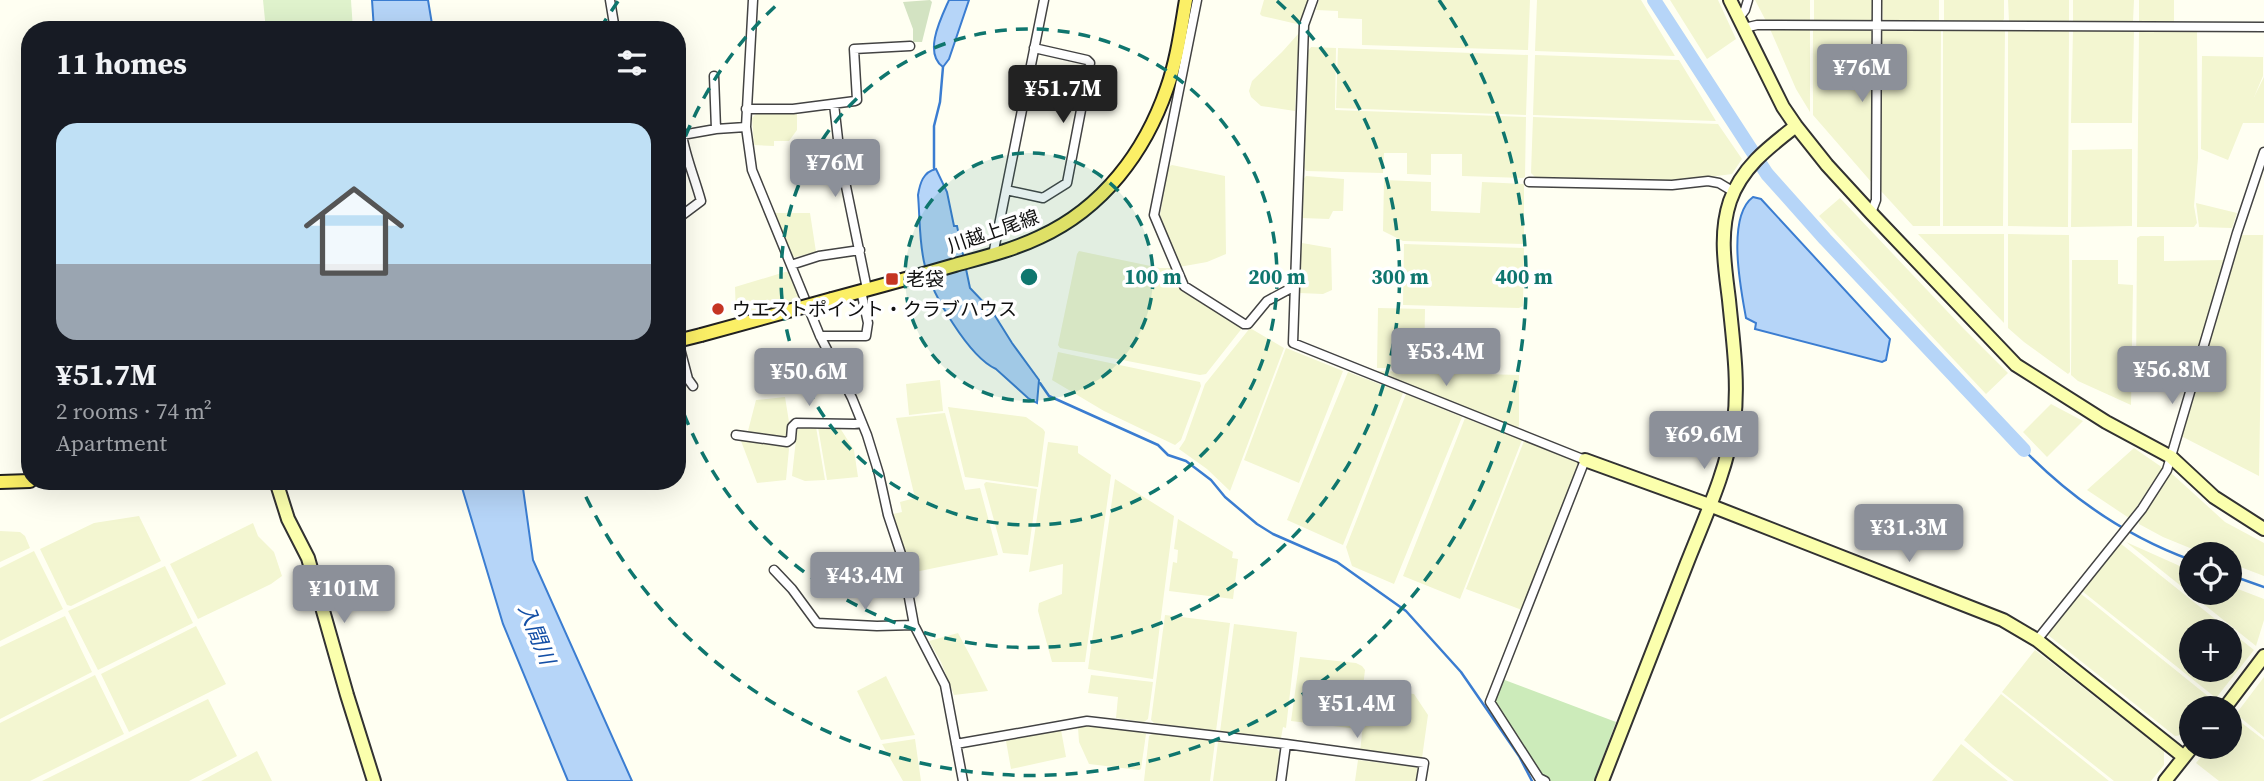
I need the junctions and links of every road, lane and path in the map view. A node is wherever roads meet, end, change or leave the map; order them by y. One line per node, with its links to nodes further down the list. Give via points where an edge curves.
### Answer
1 (610, 0): 10 (street)
2 (753, 0): 18 (street)
3 (1044, 0): 15 (street)
4 (1186, 0): 31 (main road, 川越上尾線, via 1165,95 1126,169 1097,199 1053,231)
5 (1197, 0): 33 (street, via 1154,215 1184,286 1244,324 1267,301)
6 (1313, 0): 33 (street, via 1304,25)
7 (1730, 0): 11 (street)
8 (1748, 0): 11 (street)
9 (1877, 0): 12 (street)
10 (614, 21)
11 (1741, 23): 12 (street); 19 (street)
12 (1877, 26): 13 (street); 29 (street, via 1876,200)
13 (2264, 27)
14 (910, 46): 17 (street, via 854,49 857,100)
15 (1034, 48): 26 (street); 26 (street, via 1090,63 1067,183 1043,198)
16 (714, 76): 21 (street)
17 (834, 104): 18 (street); 30 (street)
18 (746, 109): 20 (street)
19 (1796, 126): 27 (street, via 1762,152); 29 (street)
20 (746, 127): 21 (street); 32 (street, via 752,170)
21 (716, 129): 22 (street)
22 (686, 134)
23 (2264, 152): 41 (street)
24 (686, 156): 28 (street, via 701,201)
25 (1529, 182): 27 (street, via 1672,185 1708,181)
26 (1006, 190): 31 (street)
27 (1734, 192): 46 (street, via 1723,233 1736,366 1734,419 1727,459)
28 (686, 212)
29 (1871, 213): 41 (street, via 2016,365)
30 (860, 250): 32 (street); 34 (street)
31 (993, 255): 34 (main road, 川越上尾線)
32 (791, 265): 35 (street)
33 (1294, 286): 42 (street, via 1293,343 1297,346)
34 (864, 290): 35 (street, via 866,335); 36 (main road, 川越上尾線, bridge)
35 (820, 335): 39 (street)
36 (686, 339)
37 (686, 372): 38 (street)
38 (693, 386)
39 (862, 423): 40 (street, via 796,423 787,442); 49 (street, via 901,554)
40 (736, 435)
41 (2171, 457): 47 (street, via 2214,496); 50 (street, via 2142,509)
42 (1585, 460): 46 (street); 61 (street, via 1490,702)
43 (21, 481): 44 (main road)
44 (0, 482)
45 (279, 490): 57 (street, via 309,558)
46 (1709, 505): 50 (street, via 1981,610); 62 (street)
47 (2264, 529)
48 (774, 570): 49 (street, via 817,623)
49 (914, 625): 53 (street, via 945,685)
50 (2037, 640): 55 (street)
51 (2264, 656): 52 (street)
52 (2234, 696)
53 (956, 744): 54 (street, via 1087,721); 58 (street)
54 (1286, 744): 59 (street); 60 (street, via 1424,763)
55 (2179, 745)
56 (2182, 759): 63 (street)
57 (374, 781)
58 (963, 781)
59 (1281, 781)
60 (1421, 781)
61 (1545, 781)
62 (1602, 781)
63 (2165, 781)

